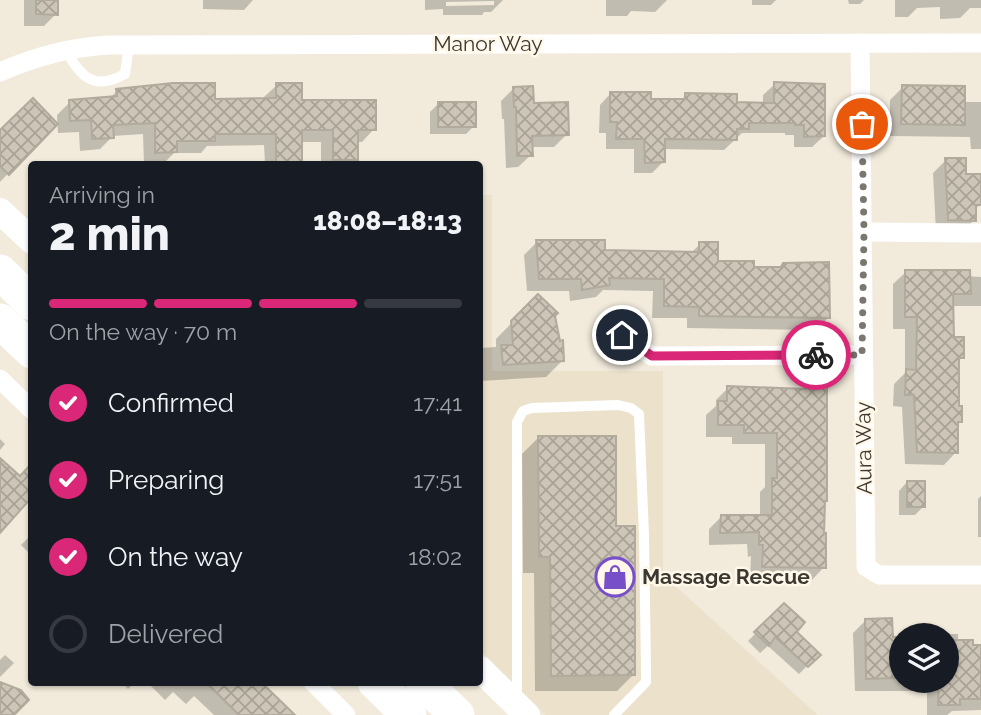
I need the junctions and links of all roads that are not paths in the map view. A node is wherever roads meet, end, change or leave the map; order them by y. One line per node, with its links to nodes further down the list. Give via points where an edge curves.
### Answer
1 (860, 43): 2 (street, Manor Way); 3 (street, Manor Way); 7 (street, Aura Way)
2 (981, 43)
3 (129, 45): 4 (street, Manor Way); 4 (lane, via 125,74 115,80 90,80 80,74)
4 (66, 51): 5 (street, Manor Way)
5 (0, 72)
6 (0, 211): 9 (street)
7 (864, 232): 8 (street); 15 (street, Aura Way)
8 (981, 233)
9 (28, 237)
10 (0, 272): 11 (highway)
11 (28, 299)
12 (0, 321): 14 (highway)
13 (622, 335): 15 (street, via 652,356)
14 (28, 347)
15 (862, 355): 18 (street, Aura Way, via 866,567 879,575)
16 (0, 379): 17 (street)
17 (28, 406)
18 (981, 575)
19 (483, 672): 23 (street)
20 (317, 686): 24 (street)
21 (379, 686): 25 (highway)
22 (427, 686): 26 (highway)
23 (522, 710): 27 (lane, via 517,422 523,411 532,408 618,405 639,414 646,682)
24 (346, 715)
25 (409, 715)
26 (457, 715)
27 (614, 715)

